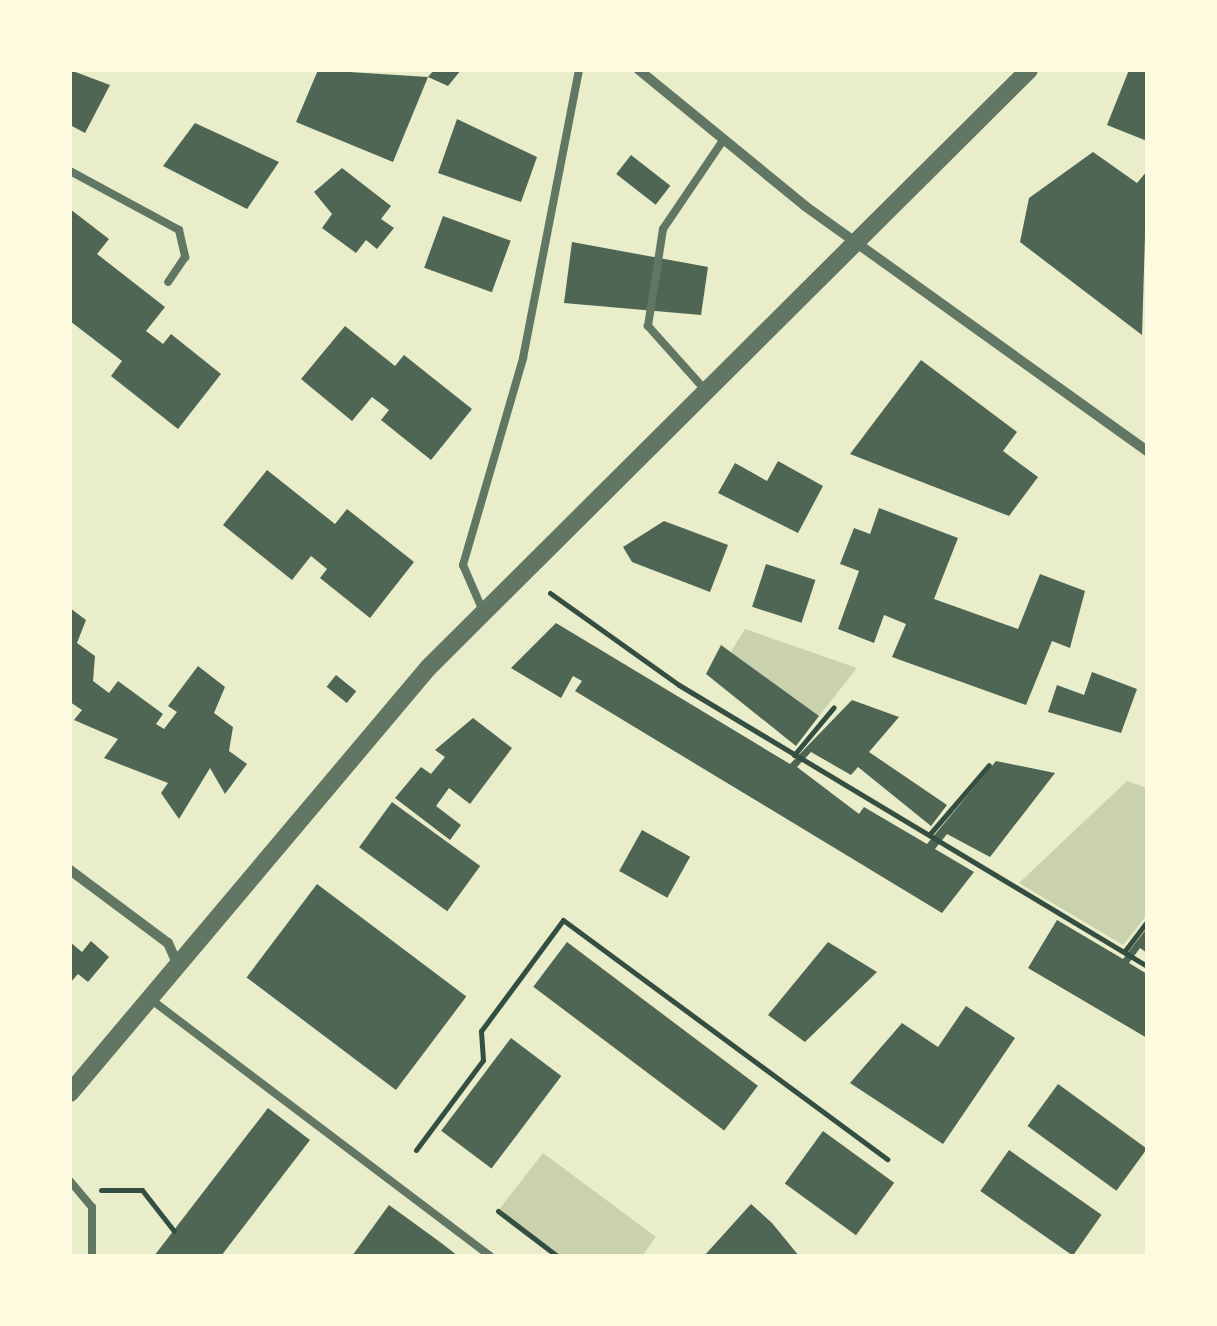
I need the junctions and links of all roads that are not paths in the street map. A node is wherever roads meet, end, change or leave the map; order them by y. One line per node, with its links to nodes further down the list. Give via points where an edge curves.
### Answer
1 (579, 70): 10 (lane, via 524,358 463,565)
2 (1029, 70): 6 (street)
3 (643, 71): 4 (street)
4 (724, 140): 6 (street); 8 (lane, via 662,229 648,326)
5 (70, 171): 7 (lane, via 179,230 185,256)
6 (858, 242): 8 (street); 9 (street)
7 (168, 282)
8 (707, 392): 10 (street)
9 (1147, 451)
10 (483, 612): 12 (street)
11 (70, 870): 12 (street, via 168,944)
12 (178, 966): 13 (street)
13 (149, 998): 14 (street); 17 (lane)
14 (70, 1094)
15 (70, 1182): 16 (lane, via 86,1193)
16 (92, 1256)
17 (490, 1256)

